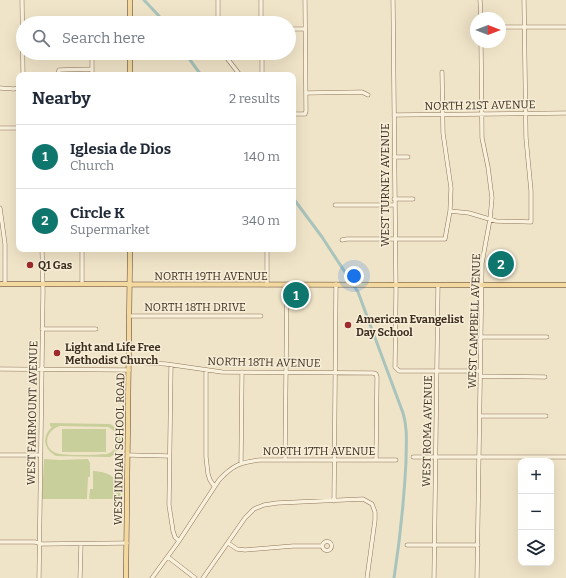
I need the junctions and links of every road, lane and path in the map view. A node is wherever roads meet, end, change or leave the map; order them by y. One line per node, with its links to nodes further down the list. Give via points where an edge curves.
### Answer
1 (22, 0): 10 (street)
2 (130, 0): 11 (main road)
3 (218, 0): 12 (street)
4 (261, 0): 13 (street)
5 (305, 0): 18 (street)
6 (393, 0): 41 (street, WEST TURNEY AVENUE)
7 (480, 0): 9 (street)
8 (524, 0): 14 (street)
9 (481, 12)
10 (23, 16)
11 (130, 16)
12 (218, 16)
13 (261, 16)
14 (524, 27): 15 (street); 16 (street); 40 (street)
15 (566, 27)
16 (506, 28)
17 (296, 29): 18 (street)
18 (305, 29): 34 (street)
19 (481, 48): 39 (street, WEST CAMPBELL AVENUE)
20 (23, 60): 26 (street)
21 (92, 60): 25 (street)
22 (130, 60): 28 (main road)
23 (228, 60): 29 (street)
24 (262, 60): 30 (street)
25 (92, 69): 27 (street)
26 (23, 72)
27 (59, 72)
28 (130, 72)
29 (238, 72)
30 (262, 72)
31 (442, 72): 38 (street)
32 (0, 88): 33 (street)
33 (16, 88)
34 (306, 93): 35 (street, via 362,92); 37 (street, via 305,114)
35 (368, 95)
36 (566, 113): 40 (street, NORTH 21ST AVENUE)
37 (296, 114)
38 (442, 114): 39 (street, NORTH 21ST AVENUE); 41 (street, NORTH 21ST AVENUE); 51 (street, via 444,147 450,175)
39 (481, 114): 40 (street, NORTH 21ST AVENUE); 52 (street, WEST CAMPBELL AVENUE, via 482,138 492,188)
40 (525, 114): 52 (street, via 531,222)
41 (394, 115): 44 (street, WEST TURNEY AVENUE)
42 (0, 128): 43 (street)
43 (16, 128)
44 (394, 157): 45 (street); 46 (street, WEST TURNEY AVENUE)
45 (408, 157)
46 (394, 199): 47 (street); 49 (street, WEST TURNEY AVENUE)
47 (413, 199)
48 (335, 205): 49 (street)
49 (394, 205): 53 (street, WEST TURNEY AVENUE)
50 (0, 208): 59 (street, via 4,238)
51 (450, 211): 52 (street); 53 (street, via 445,239)
52 (490, 219): 68 (street, WEST CAMPBELL AVENUE, via 483,258)
53 (395, 239): 54 (street); 65 (street, WEST TURNEY AVENUE)
54 (342, 240)
55 (42, 252): 60 (street, WEST FAIRMOUNT AVENUE)
56 (82, 252): 61 (street)
57 (130, 252): 62 (main road, WEST INDIAN SCHOOL ROAD)
58 (267, 252): 66 (street)
59 (2, 284): 60 (main road, NORTH 19TH AVENUE)
60 (42, 284): 61 (main road, NORTH 19TH AVENUE); 72 (street, WEST FAIRMOUNT AVENUE)
61 (82, 284): 62 (main road, NORTH 19TH AVENUE)
62 (130, 284): 66 (main road, NORTH 19TH AVENUE); 70 (main road, WEST INDIAN SCHOOL ROAD)
63 (286, 284): 64 (main road, NORTH 19TH AVENUE); 66 (main road, NORTH 19TH AVENUE); 85 (street)
64 (336, 284): 65 (main road, NORTH 19TH AVENUE); 86 (street)
65 (395, 284): 67 (main road, NORTH 19TH AVENUE); 82 (street, WEST TURNEY AVENUE, via 396,369)
66 (267, 285)
67 (438, 285): 68 (main road, NORTH 19TH AVENUE); 82 (street, WEST ROMA AVENUE)
68 (482, 285): 69 (main road, NORTH 19TH AVENUE); 74 (street, WEST CAMPBELL AVENUE)
69 (566, 285)
70 (129, 316): 71 (street, NORTH 18TH DRIVE); 76 (main road, WEST INDIAN SCHOOL ROAD)
71 (261, 316)
72 (42, 329): 73 (street); 79 (street, WEST FAIRMOUNT AVENUE)
73 (96, 329)
74 (481, 337): 75 (street); 83 (street, WEST CAMPBELL AVENUE)
75 (547, 337)
76 (129, 362): 77 (street, NORTH 18TH AVENUE); 80 (main road, WEST INDIAN SCHOOL ROAD)
77 (171, 365): 81 (street, NORTH 18TH AVENUE); 94 (street)
78 (0, 369): 79 (street)
79 (42, 370): 80 (street); 92 (street, WEST FAIRMOUNT AVENUE)
80 (129, 370): 93 (main road, WEST INDIAN SCHOOL ROAD)
81 (206, 371): 84 (street, NORTH 18TH AVENUE); 104 (street, via 206,457 208,474)
82 (437, 371): 83 (street); 97 (street, WEST ROMA AVENUE)
83 (480, 371): 87 (street, WEST CAMPBELL AVENUE)
84 (242, 372): 85 (street, NORTH 18TH AVENUE); 103 (street)
85 (286, 372): 86 (street, NORTH 18TH AVENUE); 99 (street)
86 (335, 372): 100 (street, NORTH 18TH AVENUE, via 376,374); 102 (street)
87 (480, 376): 88 (street); 89 (street, WEST CAMPBELL AVENUE)
88 (545, 377)
89 (480, 416): 90 (street); 95 (street, WEST CAMPBELL AVENUE)
90 (546, 416)
91 (0, 455): 92 (street)
92 (40, 455): 108 (street, WEST FAIRMOUNT AVENUE)
93 (128, 455): 94 (street); 109 (main road, WEST INDIAN SCHOOL ROAD)
94 (169, 456): 106 (street, via 170,514 175,538)
95 (479, 456): 97 (street); 98 (street); 112 (street, WEST CAMPBELL AVENUE)
96 (413, 457): 97 (street)
97 (436, 457): 114 (street, WEST ROMA AVENUE)
98 (566, 457)
99 (285, 460): 102 (street, NORTH 17TH AVENUE); 103 (street, NORTH 17TH AVENUE)
100 (376, 460): 101 (street, NORTH 17TH AVENUE); 102 (street, NORTH 17TH AVENUE)
101 (396, 460)
102 (334, 461): 105 (street)
103 (241, 462): 104 (street, via 225,473)
104 (214, 486): 106 (street)
105 (334, 501): 110 (street, via 277,503 259,507 245,518); 123 (street, via 363,499 373,508 375,520)
106 (179, 540): 116 (street)
107 (0, 542): 108 (street)
108 (39, 543): 111 (street); 117 (street, WEST FAIRMOUNT AVENUE)
109 (126, 543): 111 (street); 119 (main road, WEST INDIAN SCHOOL ROAD)
110 (228, 543): 115 (street, via 237,549 245,550); 122 (street)
111 (81, 544): 118 (street)
112 (478, 544): 114 (street); 125 (street, WEST CAMPBELL AVENUE)
113 (407, 545): 114 (street)
114 (435, 545): 124 (street, WEST ROMA AVENUE)
115 (322, 546)
116 (168, 558): 120 (street); 121 (street)
117 (39, 578)
118 (80, 578)
119 (126, 578)
120 (152, 578)
121 (195, 578)
122 (203, 578)
123 (366, 578)
124 (434, 578)
125 (477, 578)

